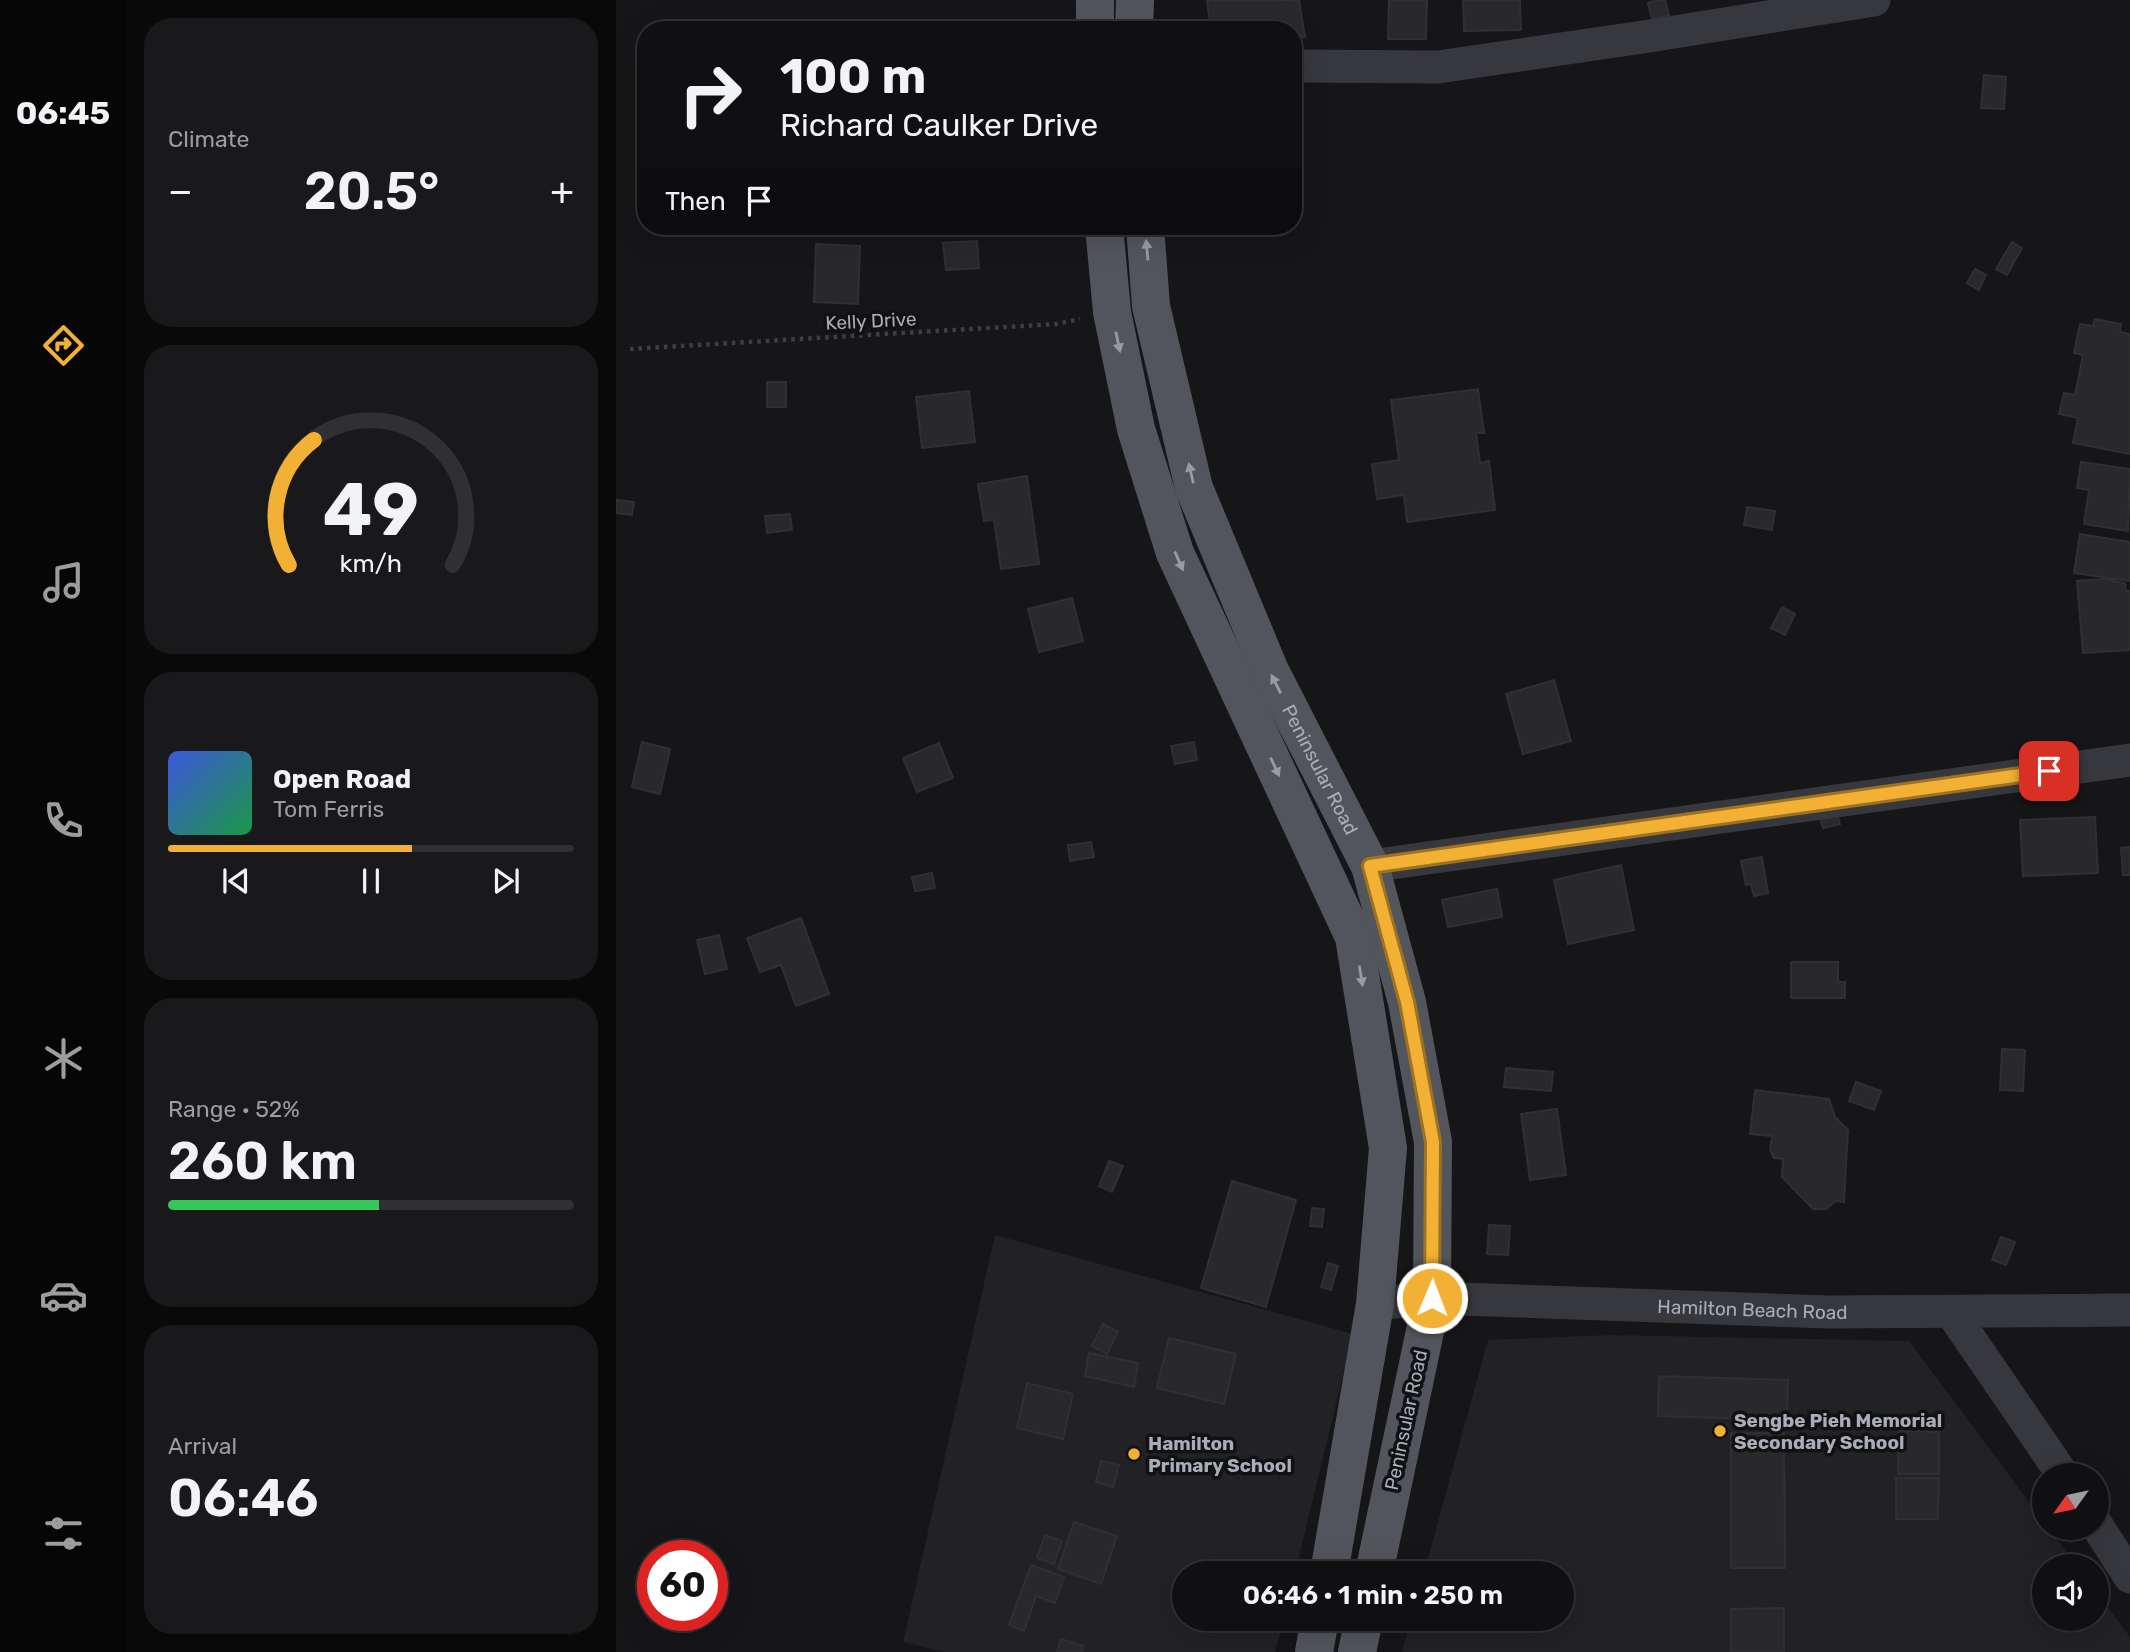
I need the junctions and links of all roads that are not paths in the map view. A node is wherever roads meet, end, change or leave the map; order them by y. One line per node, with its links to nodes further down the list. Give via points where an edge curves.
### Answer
1 (1135, 0): 3 (main road)
2 (1874, 0): 4 (street, via 1438,67)
3 (1135, 21)
4 (1302, 66)
5 (1105, 235): 10 (main road, Peninsular Road, one-way to 10, via 1112,312 1136,429 1175,553 1354,937 1388,1148)
6 (1146, 235): 8 (main road, Peninsular Road, one-way to 6, via 1270,671 1194,488 1151,306)
7 (2130, 760): 8 (street)
8 (1370, 866): 9 (main road, Peninsular Road, via 1407,1002 1433,1142)
9 (1432, 1298): 10 (street, Hamilton Beach Road); 12 (street, Hamilton Beach Road); 16 (main road, Peninsular Road)
10 (1375, 1304): 15 (main road, Peninsular Road)
11 (2130, 1310): 12 (street, Hamilton Beach Road)
12 (1952, 1313): 13 (street)
13 (2055, 1463)
14 (2106, 1540): 17 (street)
15 (1331, 1561)
16 (1377, 1561)
17 (2130, 1577)
18 (1318, 1631): 20 (main road)
19 (1361, 1631): 21 (main road)
20 (1314, 1652)
21 (1357, 1652)

